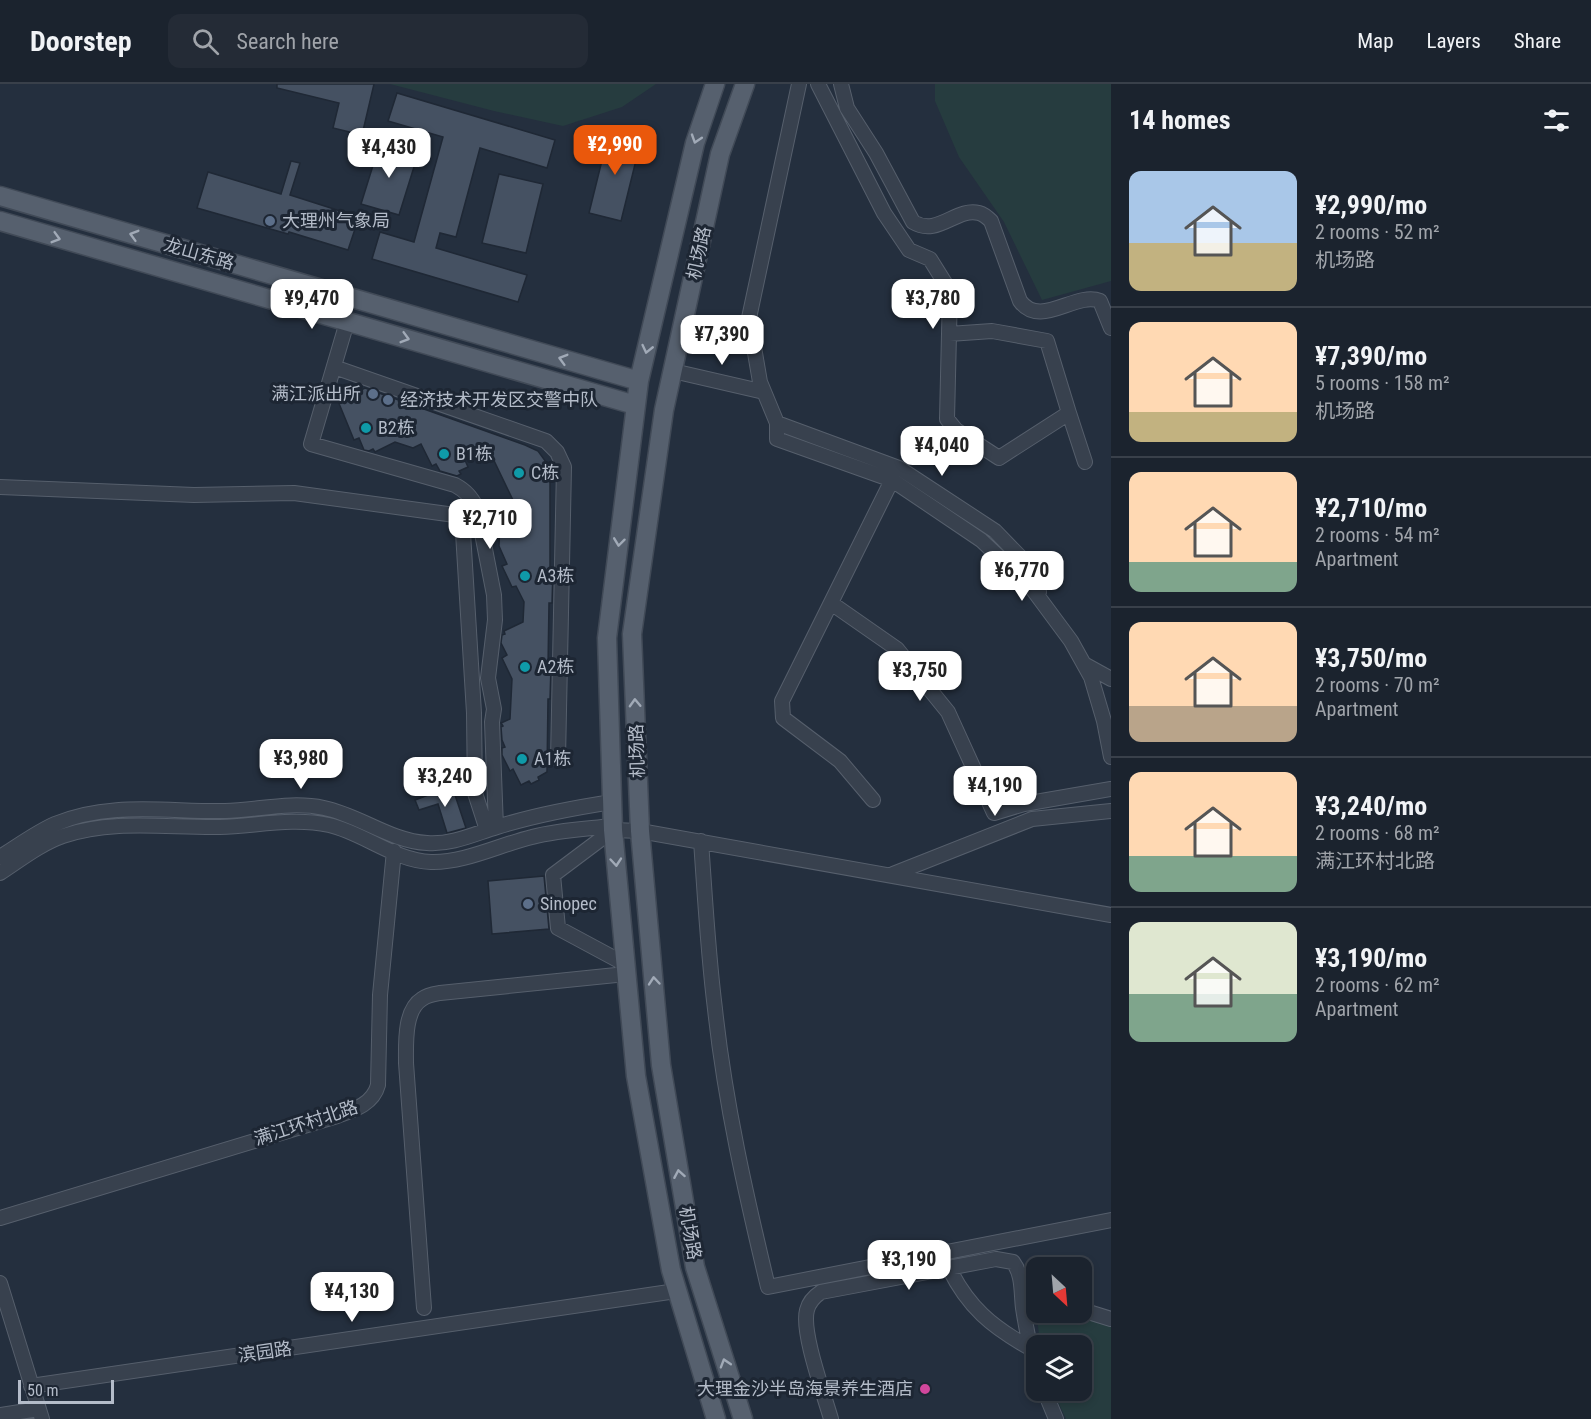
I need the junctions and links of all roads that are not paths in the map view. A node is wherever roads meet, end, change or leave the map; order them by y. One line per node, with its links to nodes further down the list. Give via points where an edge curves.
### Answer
1 (715, 84): 14 (main road, 机场路, one-way to 14, via 694,143)
2 (746, 84): 13 (main road, 机场路, via 720,154)
3 (799, 84): 16 (street, via 749,318)
4 (818, 84): 10 (street, via 884,213 909,250 930,259 951,291)
5 (841, 84): 9 (street, via 847,108 913,222 930,227 969,213 981,213 991,221 1025,308 1047,311 1093,298 1100,301)
6 (0, 196): 12 (main road, 龙山东路, one-way to 6)
7 (0, 221): 8 (main road, 龙山东路, one-way to 8)
8 (347, 322): 11 (street); 15 (main road, 龙山东路, one-way to 15)
9 (1111, 328)
10 (949, 334): 18 (street, via 992,331 1047,341); 18 (street, via 947,419 956,430 999,458)
11 (334, 367): 28 (street, via 546,441 557,452 564,467); 34 (street, via 311,444 455,485 471,497 477,508 494,595 488,678 494,709)
12 (592, 367): 14 (main road, 龙山东路); 15 (main road)
13 (673, 371): 16 (street); 35 (main road, 机场路, one-way to 13, via 632,634)
14 (639, 381): 17 (main road, 机场路)
15 (585, 390): 17 (main road, 龙山东路)
16 (764, 392): 19 (street)
17 (635, 405): 31 (main road, 机场路, one-way to 31, via 607,638)
18 (1069, 413): 20 (street)
19 (777, 423): 21 (street, via 777,439); 24 (street, via 899,468 995,531 1028,565)
20 (1085, 462)
21 (892, 480): 23 (street); 24 (street, via 981,540 1031,587)
22 (0, 487): 34 (street, via 194,495 294,493 462,516 475,793)
23 (831, 603): 29 (street, via 897,649 948,712 994,813); 30 (street, via 782,701 781,712 783,718 840,761)
24 (1044, 606): 25 (street)
25 (1084, 664): 26 (street); 27 (street, via 1104,721)
26 (1111, 679)
27 (1111, 757)
28 (558, 759)
29 (1111, 789)
30 (873, 800)
31 (612, 802): 33 (main road, 机场路); 34 (street, via 560,810)
32 (1111, 811): 40 (street, via 1032,819)
33 (613, 828): 35 (street); 37 (street, via 544,834 443,861 420,861); 42 (main road, 机场路, one-way to 42); 42 (street, via 553,875 558,928)
34 (492, 829): 38 (street, via 425,843 315,806 224,811 120,810 55,824)
35 (640, 831): 36 (street); 58 (main road, 机场路, one-way to 35, via 695,1267 661,1065)
36 (701, 842): 40 (street); 44 (street, via 725,1085 768,1287)
37 (394, 851): 39 (street, via 346,830 312,822 222,827 121,826 62,836); 43 (street, 满江环村北路, via 380,994 378,1085 372,1098 337,1116)
38 (0, 856)
39 (0, 873)
40 (892, 875): 41 (street)
41 (1111, 915)
42 (626, 969): 47 (main road, 机场路, via 636,1076); 49 (street, via 440,993 424,997 415,1006 408,1026 406,1063)
43 (0, 1218)
44 (1111, 1220)
45 (949, 1268): 48 (street, via 996,1259 1013,1262); 52 (street, via 969,1303 998,1329); 59 (street, via 815,1296 806,1312 807,1335)
46 (0, 1283): 53 (street)
47 (676, 1291): 53 (street, 滨园路); 57 (main road, 机场路)
48 (1026, 1294)
49 (424, 1308)
50 (1092, 1313): 51 (street)
51 (1111, 1319)
52 (1026, 1346)
53 (32, 1386): 55 (street)
54 (1049, 1401): 60 (street)
55 (40, 1414): 56 (street)
56 (0, 1415)
57 (717, 1419)
58 (743, 1419)
59 (831, 1419)
60 (1056, 1419)

